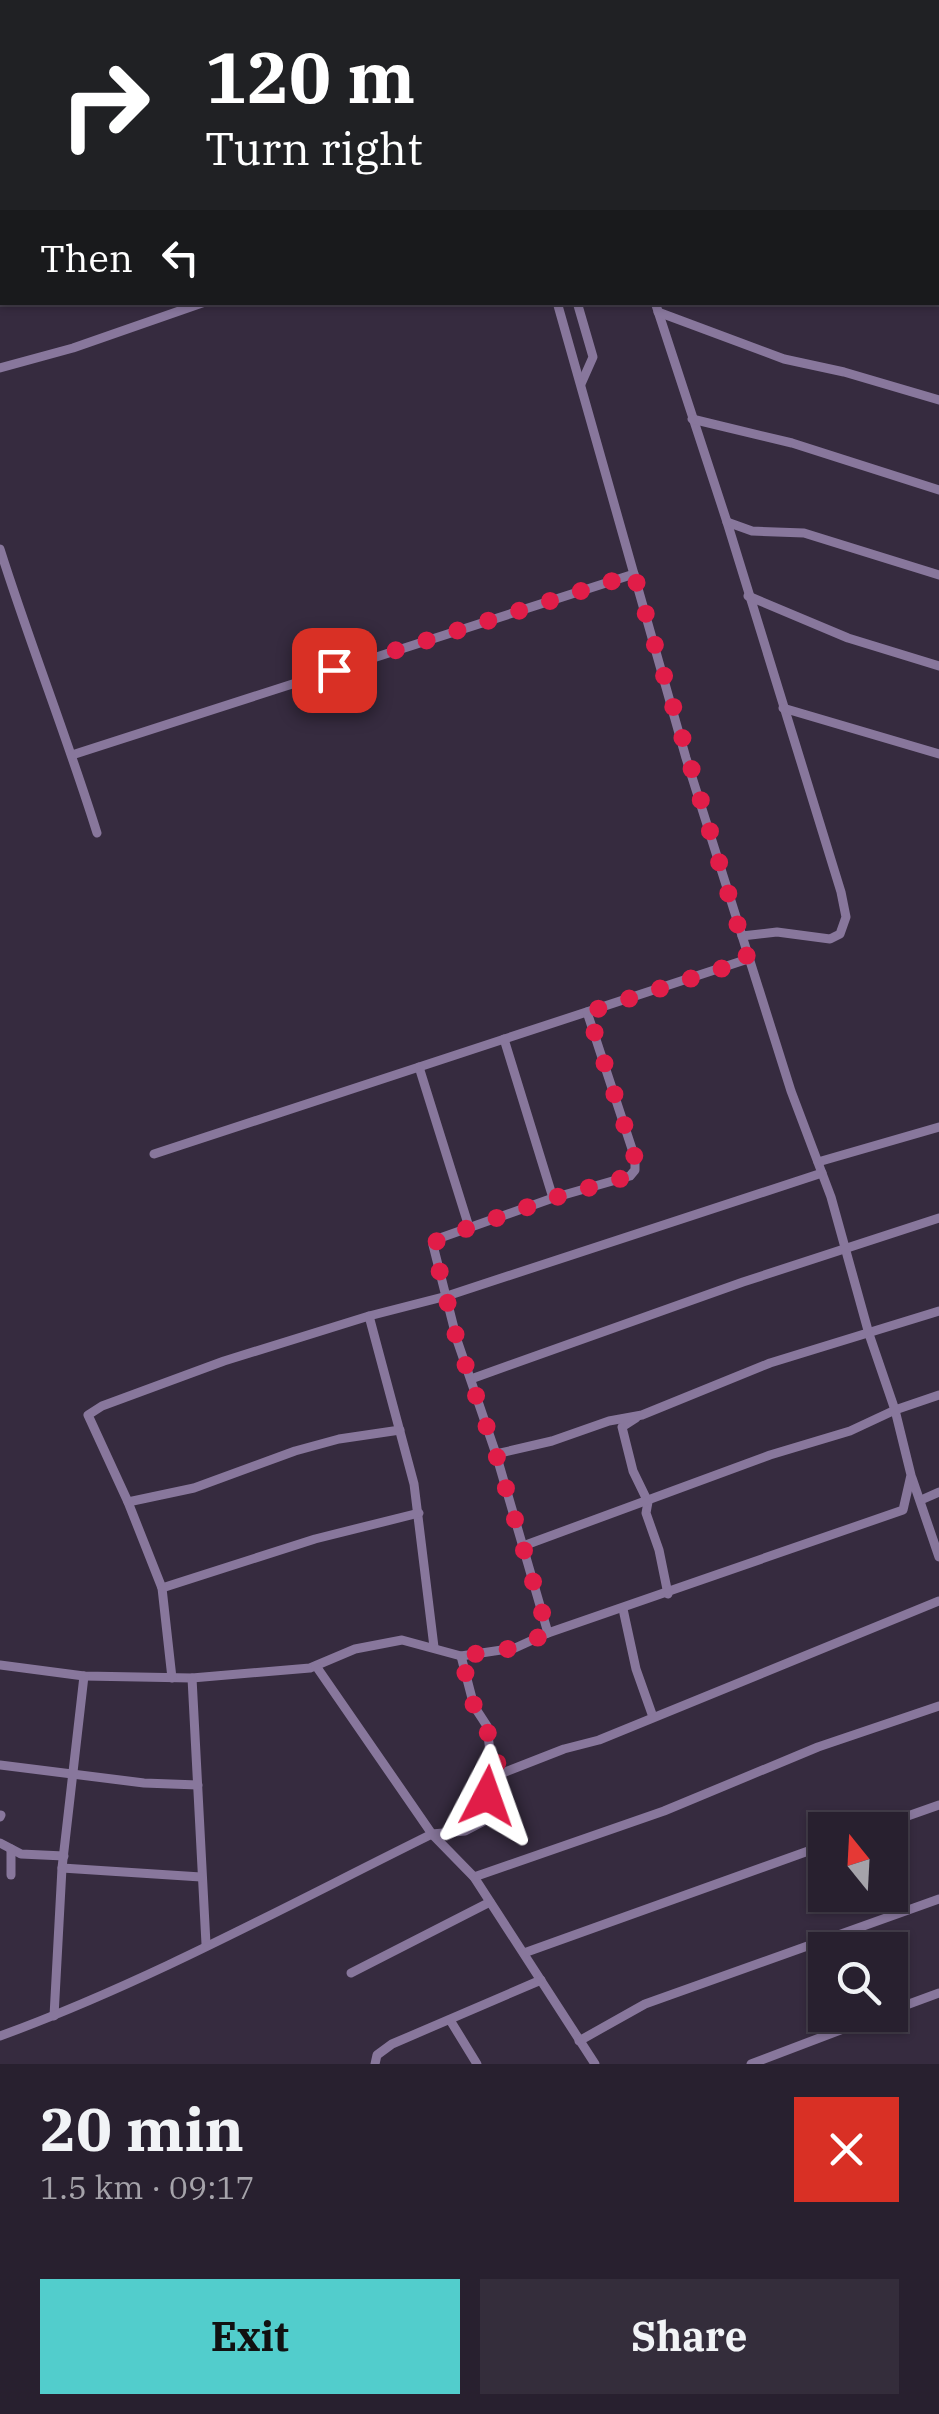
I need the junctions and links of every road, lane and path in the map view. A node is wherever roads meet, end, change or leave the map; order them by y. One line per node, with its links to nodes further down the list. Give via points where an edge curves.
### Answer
1 (196, 305): 5 (street)
2 (557, 305): 6 (street)
3 (578, 305): 6 (street, via 593,358)
4 (656, 308): 7 (street, via 784,360); 8 (street)
5 (0, 368)
6 (580, 385): 12 (street)
7 (939, 400)
8 (692, 419): 9 (street); 10 (street)
9 (939, 490)
10 (727, 522): 13 (street, via 804,533); 14 (street)
11 (0, 549): 18 (street)
12 (634, 574): 18 (street); 20 (street)
13 (939, 574)
14 (748, 596): 15 (street, via 812,625); 16 (street)
15 (939, 666)
16 (783, 708): 17 (street); 20 (street, via 846,917 840,934 830,939 777,932)
17 (939, 754)
18 (72, 755): 19 (street)
19 (97, 833)
20 (742, 936): 21 (street)
21 (748, 960): 22 (street); 27 (street)
22 (588, 1012): 23 (street); 28 (street, via 635,1170)
23 (504, 1039): 24 (street); 28 (street)
24 (419, 1068): 26 (street); 30 (street)
25 (939, 1127): 27 (street)
26 (154, 1154)
27 (820, 1167): 31 (street); 32 (street)
28 (553, 1198): 30 (street)
29 (939, 1218): 31 (street)
30 (469, 1228): 32 (street, via 433,1245)
31 (844, 1248): 35 (street); 37 (street)
32 (447, 1296): 34 (street); 37 (street)
33 (939, 1312): 35 (street)
34 (369, 1316): 40 (street); 45 (street, via 224,1361 88,1415)
35 (869, 1334): 39 (street); 41 (street, via 770,1363 642,1414)
36 (754, 1372): 46 (street, via 622,1427)
37 (470, 1379): 41 (street)
38 (939, 1395): 39 (street)
39 (895, 1410): 42 (street); 46 (street)
40 (400, 1430): 45 (street, via 339,1439 194,1488); 48 (street)
41 (496, 1454): 50 (street)
42 (912, 1476): 44 (street); 47 (street)
43 (939, 1492): 44 (street)
44 (921, 1500): 49 (street)
45 (128, 1502): 52 (street)
46 (648, 1502): 50 (street); 53 (street)
47 (903, 1510): 49 (street); 53 (street)
48 (418, 1512): 52 (street); 57 (street)
49 (927, 1518): 51 (street)
50 (523, 1546): 56 (street)
51 (939, 1557)
52 (162, 1588): 62 (street)
53 (668, 1594): 55 (street)
54 (939, 1601): 65 (street)
55 (623, 1609): 56 (street); 65 (street)
56 (548, 1633): 58 (street, via 514,1648)
57 (434, 1646): 58 (street); 60 (street, via 402,1640 354,1649)
58 (461, 1656): 68 (street, via 498,1764)
59 (0, 1665): 61 (street)
60 (316, 1666): 63 (street); 72 (street)
61 (84, 1676): 62 (street); 67 (street)
62 (172, 1678): 63 (street)
63 (192, 1678): 69 (street)
64 (939, 1706): 80 (street)
65 (653, 1717): 68 (street)
66 (0, 1765): 67 (street)
67 (75, 1775): 69 (street); 76 (street)
68 (495, 1776): 72 (street, via 487,1796 490,1818 465,1831)
69 (198, 1785): 79 (street)
70 (939, 1805): 71 (street)
71 (908, 1816)
72 (432, 1834): 80 (street); 83 (street)
73 (0, 1844): 74 (street)
74 (11, 1849): 76 (street); 78 (street)
75 (808, 1852): 84 (street)
76 (64, 1856): 77 (street)
77 (62, 1868): 79 (street); 89 (street)
78 (11, 1875)
79 (202, 1877): 83 (street)
80 (474, 1877): 82 (street)
81 (939, 1899): 93 (street, via 646,2004)
82 (490, 1902): 84 (street); 85 (street)
83 (206, 1944): 89 (street)
84 (524, 1953): 86 (street)
85 (351, 1973)
86 (541, 1980): 90 (street); 93 (street)
87 (939, 1992): 88 (street)
88 (908, 2004)
89 (54, 2016): 92 (street)
90 (450, 2020): 94 (street, via 392,2044 376,2055); 95 (street)
91 (835, 2032): 97 (street)
92 (0, 2036)
93 (579, 2041): 96 (street)
94 (375, 2064)
95 (478, 2064)
96 (596, 2064)
97 (751, 2064)

